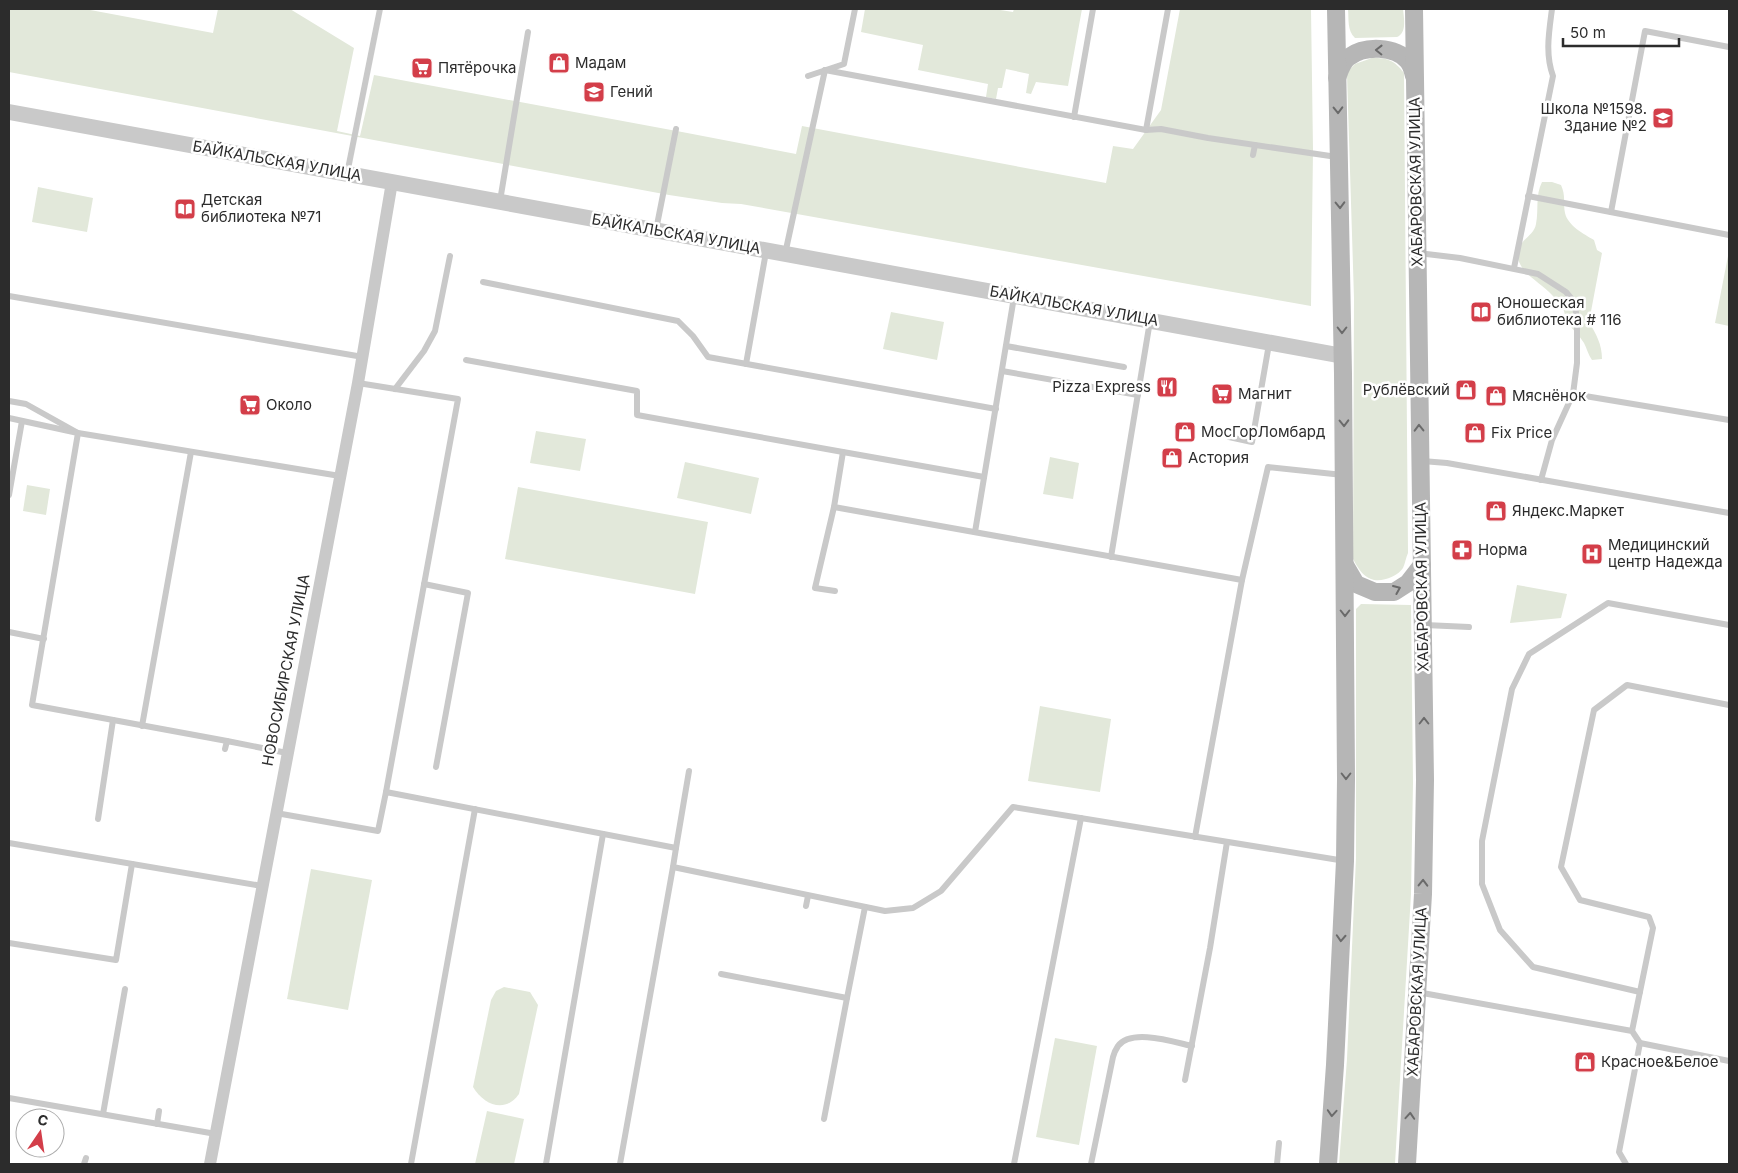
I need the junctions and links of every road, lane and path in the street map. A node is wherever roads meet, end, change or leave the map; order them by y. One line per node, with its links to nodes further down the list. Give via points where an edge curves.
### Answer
1 (380, 9): 21 (lane)
2 (855, 9): 10 (lane, via 844,64)
3 (1093, 9): 15 (lane)
4 (1168, 9): 17 (lane)
5 (1336, 9): 13 (main road)
6 (1414, 9): 12 (main road, ХАБАРОВСКАЯ УЛИЦА)
7 (1552, 9): 23 (lane, via 1548,63 1553,76)
8 (528, 32): 24 (lane)
9 (1729, 47): 25 (lane, via 1645,30)
10 (825, 70): 11 (lane); 15 (lane); 30 (lane)
11 (808, 76)
12 (1414, 76): 13 (main road, one-way to 13, via 1410,63 1400,54 1371,50 1348,57); 29 (main road, ХАБАРОВСКАЯ УЛИЦА)
13 (1337, 78): 20 (main road, one-way to 20)
14 (9, 112): 21 (street, БАЙКАЛЬСКАЯ УЛИЦА)
15 (1074, 117): 17 (lane)
16 (676, 129): 26 (lane)
17 (1146, 130): 18 (lane)
18 (1255, 145): 19 (lane); 20 (lane)
19 (1253, 155)
20 (1338, 157): 39 (main road, one-way to 39)
21 (347, 174): 22 (street, БАЙКАЛЬСКАЯ УЛИЦА)
22 (392, 182): 24 (street, БАЙКАЛЬСКАЯ УЛИЦА); 40 (street, НОВОСИБИРСКАЯ УЛИЦА)
23 (1528, 196): 25 (lane); 32 (lane)
24 (500, 202): 26 (street, БАЙКАЛЬСКАЯ УЛИЦА)
25 (1611, 212): 27 (lane)
26 (656, 230): 28 (street, БАЙКАЛЬСКАЯ УЛИЦА)
27 (1729, 235)
28 (766, 250): 30 (street, БАЙКАЛЬСКАЯ УЛИЦА); 42 (lane)
29 (1416, 253): 32 (lane, via 1440,254); 58 (main road, ХАБАРОВСКАЯ УЛИЦА, one-way to 29)
30 (786, 254): 35 (street, БАЙКАЛЬСКАЯ УЛИЦА)
31 (450, 256): 46 (lane, via 435,331)
32 (1514, 268): 47 (lane, via 1538,274 1566,292 1575,303 1577,362)
33 (483, 282): 42 (lane, via 678,321 708,357)
34 (9, 296): 40 (lane)
35 (1014, 296): 36 (street, БАЙКАЛЬСКАЯ УЛИЦА); 38 (lane)
36 (1150, 320): 37 (street, БАЙКАЛЬСКАЯ УЛИЦА); 48 (lane)
37 (1270, 342): 39 (street, БАЙКАЛЬСКАЯ УЛИЦА); 55 (lane, via 1252,442)
38 (1006, 346): 43 (lane); 44 (lane)
39 (1342, 356): 59 (main road, one-way to 59)
40 (362, 357): 45 (street, НОВОСИБИРСКАЯ УЛИЦА)
41 (466, 360): 57 (lane, via 637,391 637,415)
42 (746, 364): 50 (lane)
43 (1124, 367)
44 (1002, 371): 48 (lane); 50 (lane)
45 (358, 382): 46 (lane); 60 (street, НОВОСИБИРСКАЯ УЛИЦА)
46 (395, 389): 71 (lane, via 458,399)
47 (1573, 394): 52 (lane); 62 (lane, via 1552,440)
48 (1138, 395): 67 (lane)
49 (9, 401): 54 (lane, via 26,404)
50 (996, 409): 61 (lane)
51 (9, 418): 53 (lane)
52 (1729, 420)
53 (22, 421): 54 (lane); 63 (lane)
54 (78, 433): 56 (lane); 77 (lane)
55 (1228, 437)
56 (191, 452): 60 (lane); 80 (lane)
57 (843, 452): 61 (lane); 64 (lane)
58 (1420, 461): 62 (lane); 69 (main road, ХАБАРОВСКАЯ УЛИЦА)
59 (1344, 475): 68 (main road); 70 (lane, via 1268,467)
60 (340, 476): 83 (street, НОВОСИБИРСКАЯ УЛИЦА)
61 (984, 478): 66 (lane)
62 (1541, 480): 65 (lane)
63 (9, 495)
64 (834, 507): 66 (lane); 72 (lane, via 815,588)
65 (1729, 513)
66 (975, 532): 67 (lane)
67 (1111, 557): 70 (lane)
68 (1345, 564): 69 (main road, one-way to 69, via 1356,584 1375,592 1394,592 1408,583); 96 (main road, one-way to 96)
69 (1422, 565): 73 (main road, ХАБАРОВСКАЯ УЛИЦА)
70 (1242, 580): 92 (lane)
71 (424, 584): 84 (lane, via 468,593); 86 (lane)
72 (835, 590)
73 (1424, 624): 75 (lane); 106 (main road, ХАБАРОВСКАЯ УЛИЦА, one-way to 73, via 1423,894)
74 (1729, 625): 107 (lane, via 1608,603 1528,654 1512,689 1482,841 1482,884 1500,930 1533,967)
75 (1469, 628)
76 (9, 632): 77 (lane)
77 (44, 639): 79 (lane, via 32,705)
78 (1729, 705): 107 (lane, via 1627,685 1594,710 1561,867 1580,900 1648,917 1653,928)
79 (113, 720): 80 (lane); 90 (lane)
80 (142, 726): 81 (lane)
81 (227, 741): 82 (lane); 83 (lane)
82 (226, 749)
83 (287, 753): 88 (street, НОВОСИБИРСКАЯ УЛИЦА)
84 (436, 767)
85 (689, 770): 95 (lane)
86 (386, 792): 87 (lane); 88 (lane, via 378,831)
87 (475, 809): 91 (lane); 122 (lane)
88 (276, 813): 99 (street, НОВОСИБИРСКАЯ УЛИЦА)
89 (1081, 818): 92 (lane); 102 (lane, via 1013,807 941,891 913,908 885,911); 125 (lane)
90 (98, 819)
91 (603, 834): 95 (lane); 123 (lane)
92 (1196, 837): 93 (lane)
93 (1226, 842): 96 (lane); 111 (lane)
94 (9, 843): 97 (lane)
95 (676, 848): 98 (lane)
96 (1345, 861): 128 (main road, one-way to 128)
97 (132, 864): 99 (lane); 103 (lane, via 116,960)
98 (673, 868): 100 (lane); 124 (lane)
99 (262, 886): 119 (street, НОВОСИБИРСКАЯ УЛИЦА)
100 (808, 896): 101 (lane); 102 (lane)
101 (806, 906)
102 (866, 907): 108 (lane)
103 (9, 943)
104 (721, 974): 108 (lane)
105 (125, 989): 116 (lane)
106 (1417, 992): 109 (lane); 129 (main road, ХАБАРОВСКАЯ УЛИЦА, one-way to 106)
107 (1640, 992): 109 (lane)
108 (847, 998): 117 (lane)
109 (1632, 1031): 110 (lane)
110 (1640, 1043): 112 (lane); 130 (lane, via 1619,1152)
111 (1192, 1046): 113 (lane); 126 (lane, via 1146,1037 1132,1037 1118,1044)
112 (1729, 1061)
113 (1185, 1080)
114 (9, 1098): 116 (lane)
115 (159, 1111): 118 (lane)
116 (103, 1114): 118 (lane)
117 (824, 1119)
118 (157, 1124): 119 (lane)
119 (216, 1134): 121 (street, НОВОСИБИРСКАЯ УЛИЦА)
120 (1279, 1143): 127 (lane)
121 (210, 1164)
122 (412, 1164)
123 (546, 1164)
124 (620, 1164)
125 (1014, 1164)
126 (1091, 1164)
127 (1277, 1164)
128 (1328, 1164)
129 (1407, 1164)
130 (1626, 1164)

